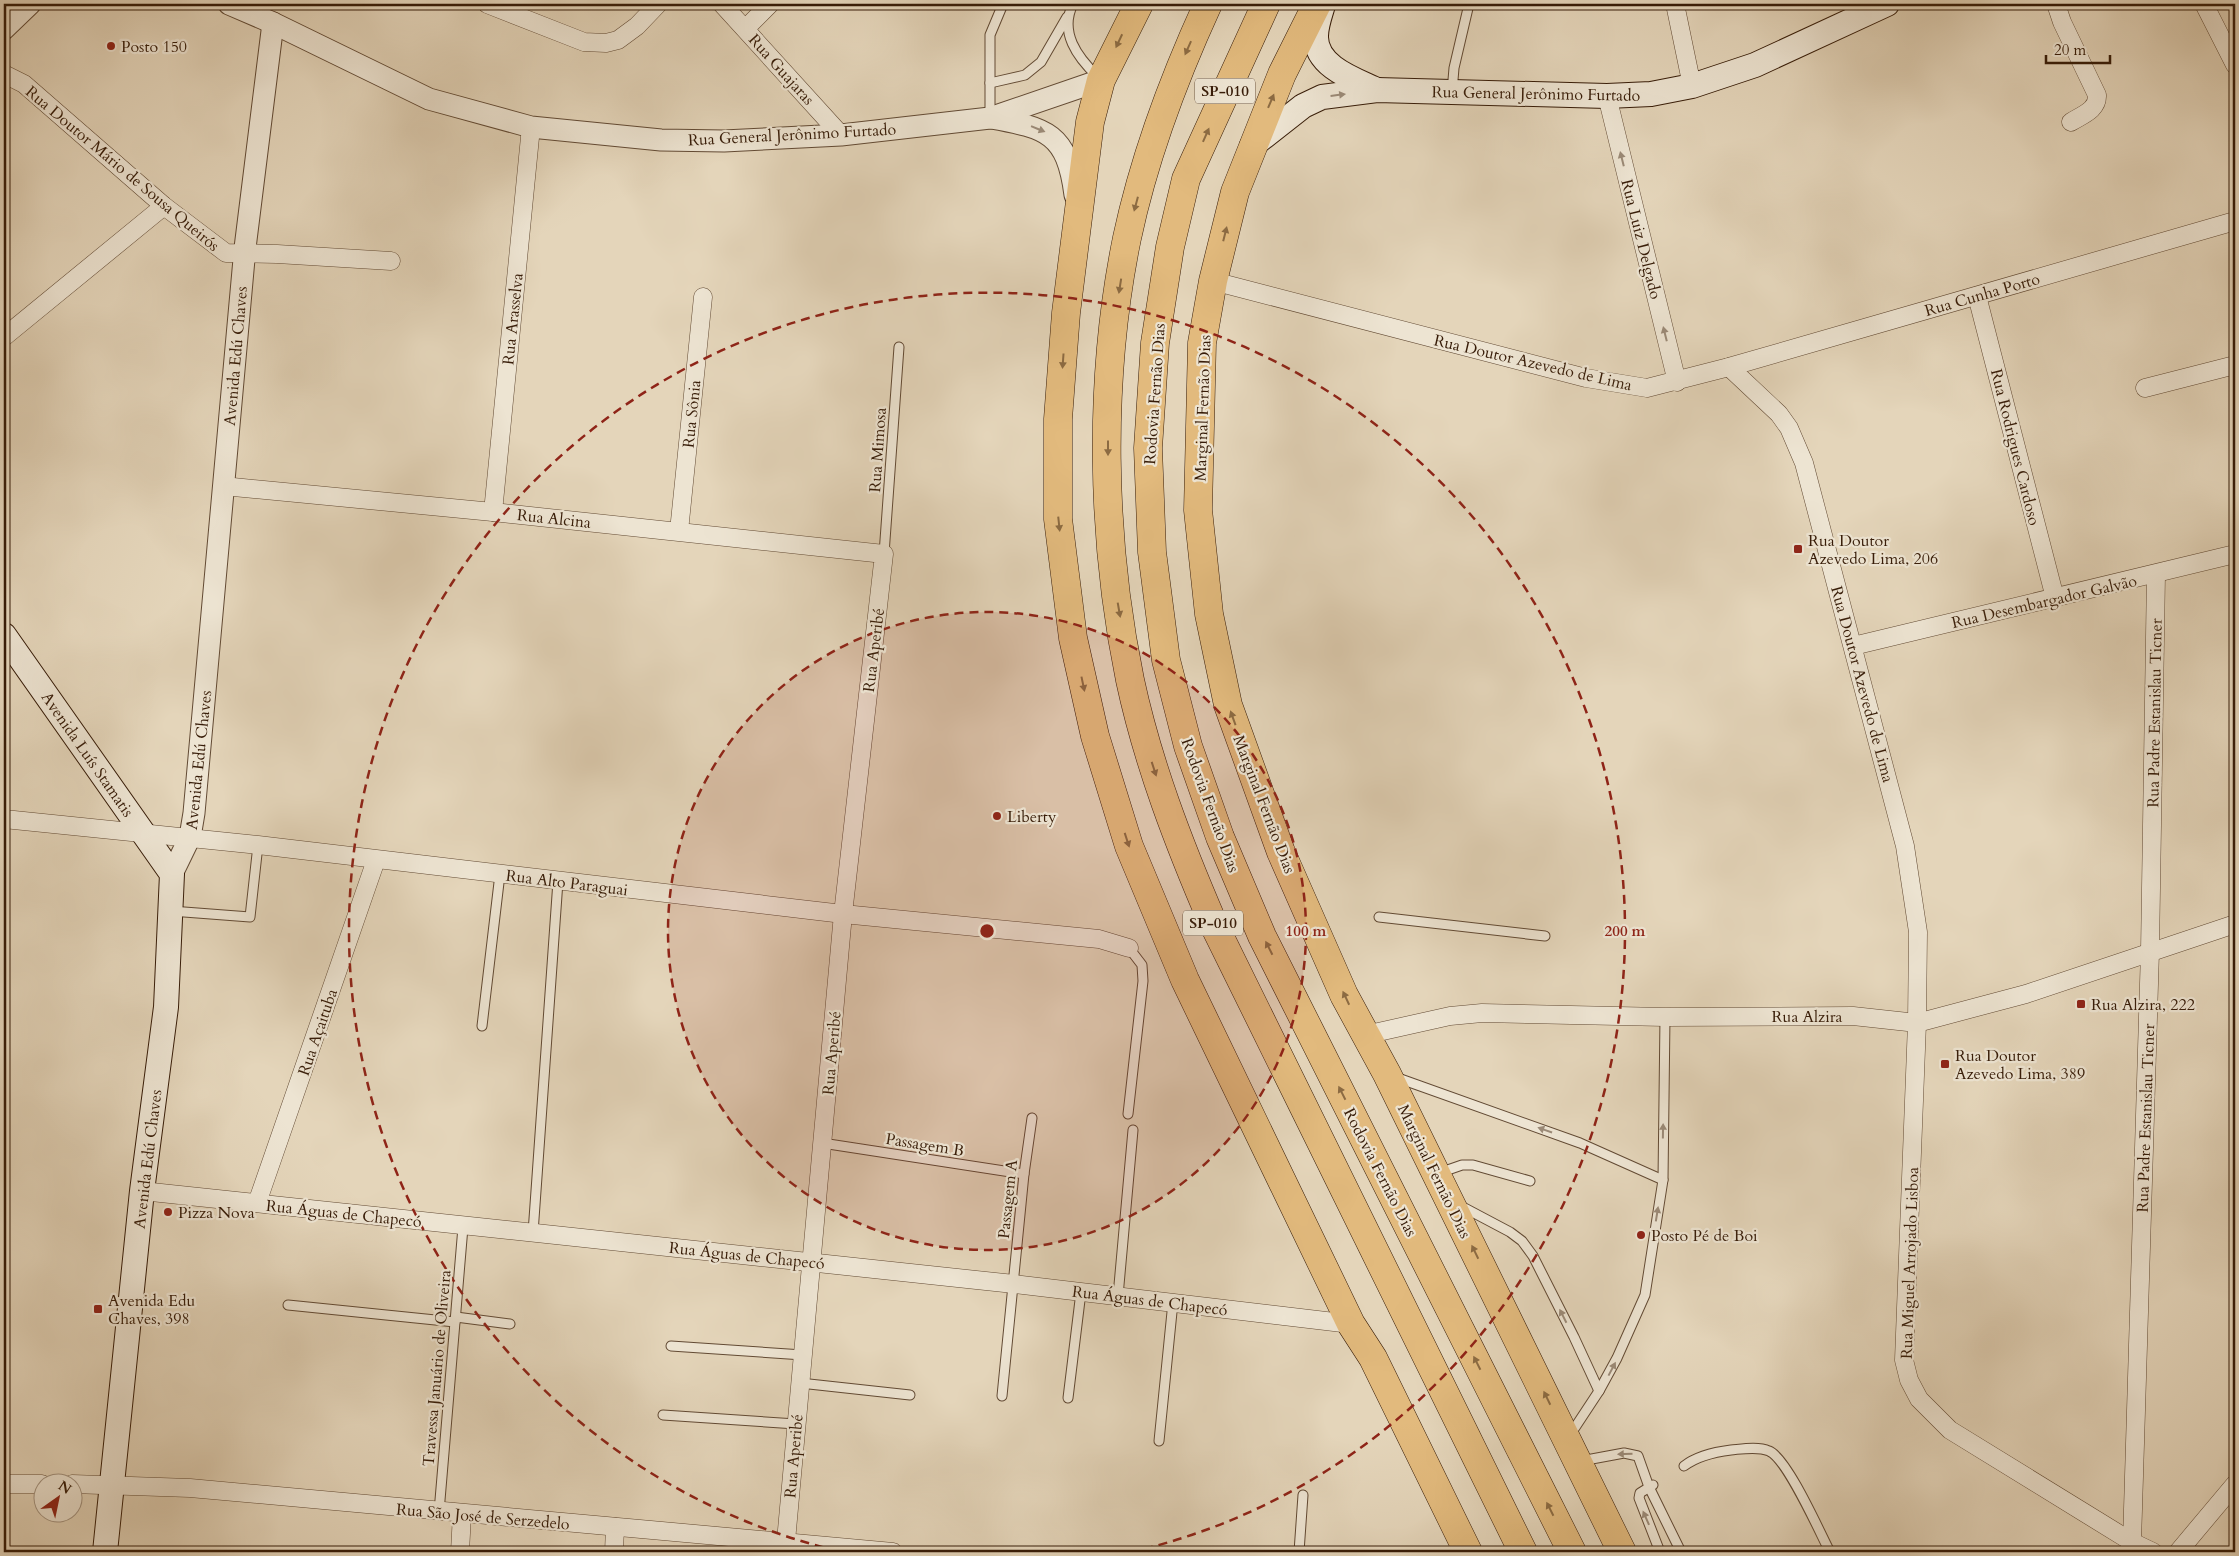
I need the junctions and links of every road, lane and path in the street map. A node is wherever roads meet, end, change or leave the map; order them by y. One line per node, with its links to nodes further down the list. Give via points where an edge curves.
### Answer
1 (30, 4): 22 (street)
2 (229, 4): 20 (street, Rua General Jerônimo Furtado)
3 (487, 4): 4 (street, via 584,42 606,43 618,40 637,26)
4 (658, 4)
5 (722, 4): 21 (street, Rua Guajaras)
6 (770, 4): 21 (street)
7 (1003, 4): 26 (lane, via 990,35)
8 (1073, 4): 19 (lane)
9 (1139, 4): 25 (highway, SP-010, one-way to 25)
10 (1208, 4): 131 (highway, SP-010, one-way to 131, via 1185,55 1145,169 1127,238 1115,314 1109,396 1108,495 1116,593 1130,680 1174,831 1213,924)
11 (1266, 4): 132 (highway, Rodovia Fernão Dias / SP-010, one-way to 11, via 1262,936 1220,837 1188,746 1166,660 1152,552 1148,448 1155,343 1170,247 1186,179)
12 (1317, 4): 35 (highway, Marginal Fernão Dias / SP-010, one-way to 12, via 1282,74)
13 (1323, 4): 28 (main road, Rua General Jerônimo Furtado, via 1316,37 1318,48 1334,68)
14 (1469, 4): 29 (lane, via 1454,68)
15 (1675, 4): 27 (street)
16 (1887, 4): 27 (main road, Rua General Jerônimo Furtado, via 1755,65)
17 (2056, 4): 32 (street, via 2097,95 2096,106)
18 (2204, 4): 23 (street)
19 (1067, 17): 25 (lane, via 1071,41 1082,61); 26 (lane, via 1041,62 1025,75)
20 (273, 23): 33 (street, Rua General Jerônimo Furtado, via 429,99); 39 (street, Avenida Edú Chaves)
21 (746, 28): 34 (street, Rua Guajaras)
22 (4, 29)
23 (2235, 65)
24 (4, 74): 36 (street, Rua Doutor Mário de Sousa Queirós, via 24,84)
25 (1101, 80): 31 (street, Rua General Jerônimo Furtado); 37 (highway, SP-010, via 1090,122)
26 (990, 83): 31 (lane)
27 (1692, 86): 30 (main road, Rua General Jerônimo Furtado, via 1651,94)
28 (1378, 90): 29 (main road, Rua General Jerônimo Furtado); 35 (main road, Rua General Jerônimo Furtado, one-way to 28, via 1303,106 1322,97)
29 (1452, 92): 30 (main road, Rua General Jerônimo Furtado)
30 (1607, 96): 48 (street, Rua Luiz Delgado, one-way to 30)
31 (990, 118): 34 (street, Rua General Jerônimo Furtado); 37 (street, Rua General Jerônimo Furtado, one-way to 37, via 1038,129 1058,142 1068,157)
32 (2070, 122)
33 (531, 127): 34 (street, Rua General Jerônimo Furtado, via 661,140 724,141); 51 (street, Rua Arasselva)
34 (841, 135)
35 (1252, 146): 41 (highway, Marginal Fernão Dias / SP-010, one-way to 35, via 1235,192)
36 (164, 206): 39 (street, Rua Doutor Mário de Sousa Queirós, via 226,253); 44 (street)
37 (1078, 214): 100 (highway, SP-010, one-way to 100, via 1058,419 1058,519 1074,638 1095,736 1129,846 1185,980)
38 (2235, 221): 42 (street, Rua Cunha Porto)
39 (245, 253): 40 (street, Rua Doutor Mário de Sousa Queirós); 50 (street, Avenida Edú Chaves)
40 (391, 261)
41 (1213, 281): 48 (street, Rua Doutor Azevedo de Lima, via 1586,378 1647,388); 77 (highway, Marginal Fernão Dias / SP-010, one-way to 41, via 1281,852 1228,705 1209,614 1198,510 1199,421 1202,343)
42 (1977, 296): 47 (street, Rua Cunha Porto); 56 (street, Rua Rodrigues Cardoso)
43 (703, 297): 52 (street, Rua Sônia)
44 (4, 337)
45 (899, 347): 53 (lane, Rua Mimosa)
46 (2235, 365): 49 (street)
47 (1729, 367): 48 (street, Rua Doutor Azevedo de Lima); 58 (street, Rua Doutor Azevedo de Lima, via 1762,396 1789,428 1809,481)
48 (1677, 382)
49 (2145, 388)
50 (223, 486): 51 (street, Rua Alcina); 61 (street, Avenida Edú Chaves)
51 (493, 512): 52 (street, Rua Alcina)
52 (679, 531): 53 (street, Rua Alcina)
53 (884, 554): 68 (street, Rua Aperibé)
54 (2235, 554): 55 (street, Rua Desembargador Galvão)
55 (2156, 574): 56 (street, Rua Desembargador Galvão); 73 (street, Rua Padre Estanislau Ticner)
56 (2055, 598): 58 (street, Rua Desembargador Galvão)
57 (4, 634): 60 (main road, Avenida Luís Stamatis)
58 (1853, 646): 75 (street, Rua Doutor Azevedo de Lima, via 1905,846 1918,932)
59 (4, 819): 60 (street, Rua Alto Paraguai)
60 (142, 832): 61 (street, Rua Alto Paraguai); 64 (main road, Avenida Luís Stamatis)
61 (190, 838): 62 (street, Rua Alto Paraguai); 64 (street, Avenida Edú Chaves)
62 (258, 845): 63 (street, Rua Alto Paraguai); 67 (lane, via 250,917)
63 (376, 860): 65 (street, Rua Alto Paraguai); 89 (street, Rua Açaituba)
64 (172, 874): 67 (main road, Avenida Edú Chaves)
65 (500, 874): 66 (street, Rua Alto Paraguai); 76 (lane)
66 (558, 881): 68 (street, Rua Alto Paraguai); 91 (lane)
67 (171, 911): 87 (main road, Avenida Edú Chaves, via 166,1007)
68 (843, 914): 72 (street, Rua Alto Paraguai, via 1099,940); 82 (street, Rua Aperibé)
69 (1379, 917): 71 (lane)
70 (2235, 924): 73 (street, Rua Alzira)
71 (1545, 936)
72 (1129, 948): 79 (lane, via 1142,965 1143,981)
73 (2150, 951): 75 (street, Rua Alzira, via 2026,994); 123 (street, Rua Padre Estanislau Ticner)
74 (1665, 1017): 75 (street, Rua Alzira, via 1853,1016); 77 (street, Rua Alzira, via 1482,1013 1450,1016); 85 (lane, one-way to 74)
75 (1917, 1023): 123 (street, Rua Miguel Arrojado Lisboa, via 1904,1360 1909,1380 1919,1399 1950,1430)
76 (482, 1026)
77 (1365, 1035): 78 (highway, Marginal Fernão Dias / SP-010)
78 (1387, 1074): 84 (highway, Marginal Fernão Dias / SP-010); 85 (lane, one-way to 78, via 1580,1143)
79 (1128, 1114)
80 (1032, 1118): 83 (lane, Passagem A)
81 (1133, 1130): 95 (lane)
82 (822, 1143): 83 (lane, Passagem B); 92 (street, Rua Aperibé)
83 (1024, 1174): 93 (lane, Passagem A)
84 (1436, 1174): 86 (lane, via 1462,1164); 88 (highway, Marginal Fernão Dias / SP-010)
85 (1663, 1180): 104 (lane, one-way to 85, via 1645,1294)
86 (1530, 1181)
87 (142, 1191): 89 (street, Rua Águas de Chapecó); 116 (main road, Avenida Edú Chaves)
88 (1449, 1200): 104 (lane, one-way to 88, via 1533,1256 1522,1241); 111 (highway, Marginal Fernão Dias / SP-010, one-way to 88)
89 (258, 1204): 90 (street, Rua Águas de Chapecó)
90 (463, 1226): 91 (street, Rua Águas de Chapecó); 98 (lane, Travessa Januário de Oliveira)
91 (533, 1233): 92 (street, Rua Águas de Chapecó)
92 (811, 1262): 93 (street, Rua Águas de Chapecó); 102 (street, Rua Aperibé)
93 (1014, 1284): 94 (street, Rua Águas de Chapecó); 106 (lane, Passagem A)
94 (1081, 1292): 95 (street, Rua Águas de Chapecó); 107 (lane)
95 (1118, 1296): 96 (street, Rua Águas de Chapecó)
96 (1173, 1302): 100 (street, Rua Águas de Chapecó); 110 (lane)
97 (288, 1305): 98 (lane)
98 (455, 1319): 99 (lane); 120 (lane, Travessa Januário de Oliveira)
99 (510, 1324)
100 (1351, 1324): 130 (highway, SP-010, via 1373,1358)
101 (672, 1346): 102 (lane)
102 (803, 1355): 103 (street, Rua Aperibé)
103 (800, 1383): 105 (lane); 109 (street, Rua Aperibé)
104 (1599, 1391): 111 (lane)
105 (910, 1395)
106 (1002, 1396)
107 (1068, 1398)
108 (663, 1415): 109 (lane)
109 (796, 1424): 124 (street, Rua Aperibé)
110 (1159, 1442)
111 (1573, 1451): 118 (lane, one-way to 111, via 1641,1460 1633,1453); 133 (highway, Marginal Fernão Dias / SP-010)
112 (1684, 1466): 136 (lane, via 1694,1459 1718,1452 1769,1451 1783,1462)
113 (4, 1484): 114 (street)
114 (32, 1484)
115 (82, 1484): 116 (street, Rua São José de Serzedelo)
116 (112, 1484): 120 (street, Rua São José de Serzedelo, via 190,1488); 125 (main road, Avenida Edú Chaves)
117 (2235, 1484): 138 (street)
118 (1651, 1486): 134 (lane, one-way to 118, via 1639,1498 1640,1492); 135 (lane)
119 (1303, 1494): 129 (lane)
120 (439, 1512): 121 (street, Rua São José de Serzedelo)
121 (462, 1514): 122 (street, Rua São José de Serzedelo); 126 (street)
122 (615, 1527): 124 (street, Rua São José de Serzedelo); 127 (street)
123 (2132, 1542): 137 (street, Rua Miguel Arrojado Lisboa)
124 (785, 1547): 128 (street, Rua São José de Serzedelo)
125 (104, 1552)
126 (460, 1552)
127 (614, 1552)
128 (893, 1552)
129 (1299, 1552)
130 (1468, 1552)
131 (1523, 1552)
132 (1572, 1552)
133 (1622, 1552)
134 (1660, 1552)
135 (1681, 1552)
136 (1830, 1552)
137 (2153, 1552)
138 (2178, 1552)

